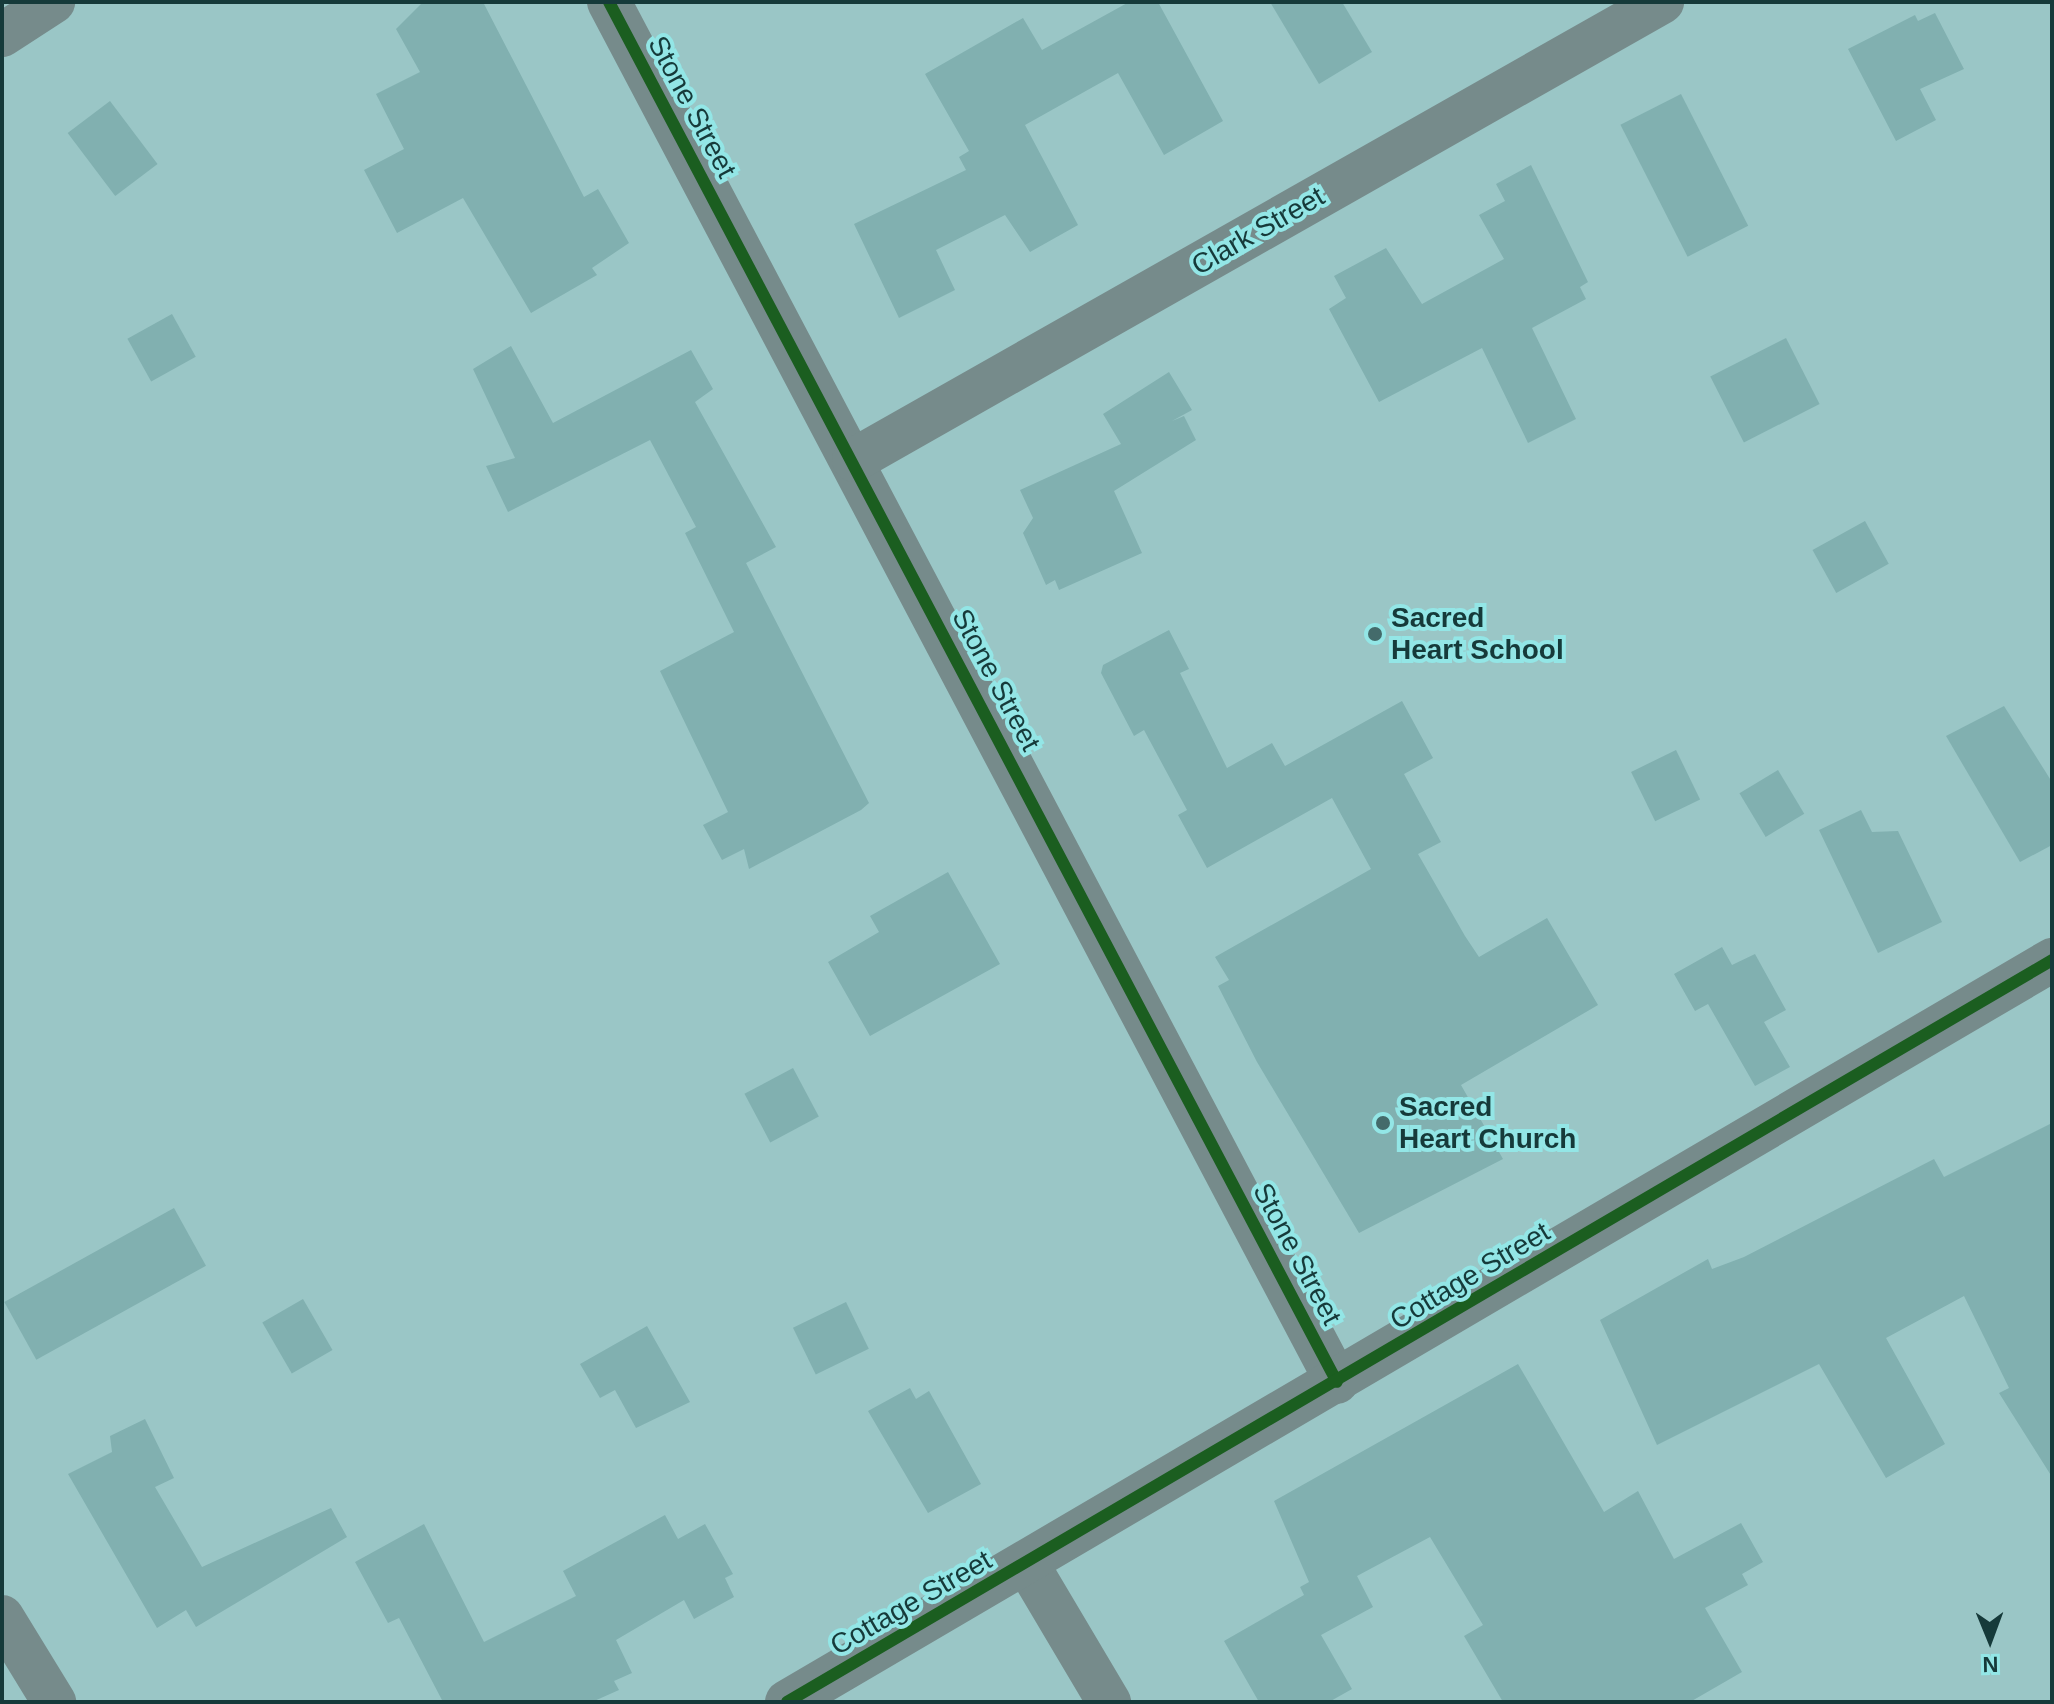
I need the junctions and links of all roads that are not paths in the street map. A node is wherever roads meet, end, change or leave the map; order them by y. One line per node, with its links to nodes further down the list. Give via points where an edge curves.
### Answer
1 (53, 2): 4 (street)
2 (609, 2): 5 (street, Stone Street)
3 (1662, 2): 5 (street, Clark Street)
4 (2, 35)
5 (854, 460): 7 (street, Stone Street)
6 (2052, 960): 7 (street, Cottage Street)
7 (1337, 1382): 8 (street, Cottage Street)
8 (1027, 1564): 11 (street, Cottage Street); 12 (street)
9 (2, 1617): 10 (street)
10 (54, 1702)
11 (787, 1702)
12 (1109, 1702)

